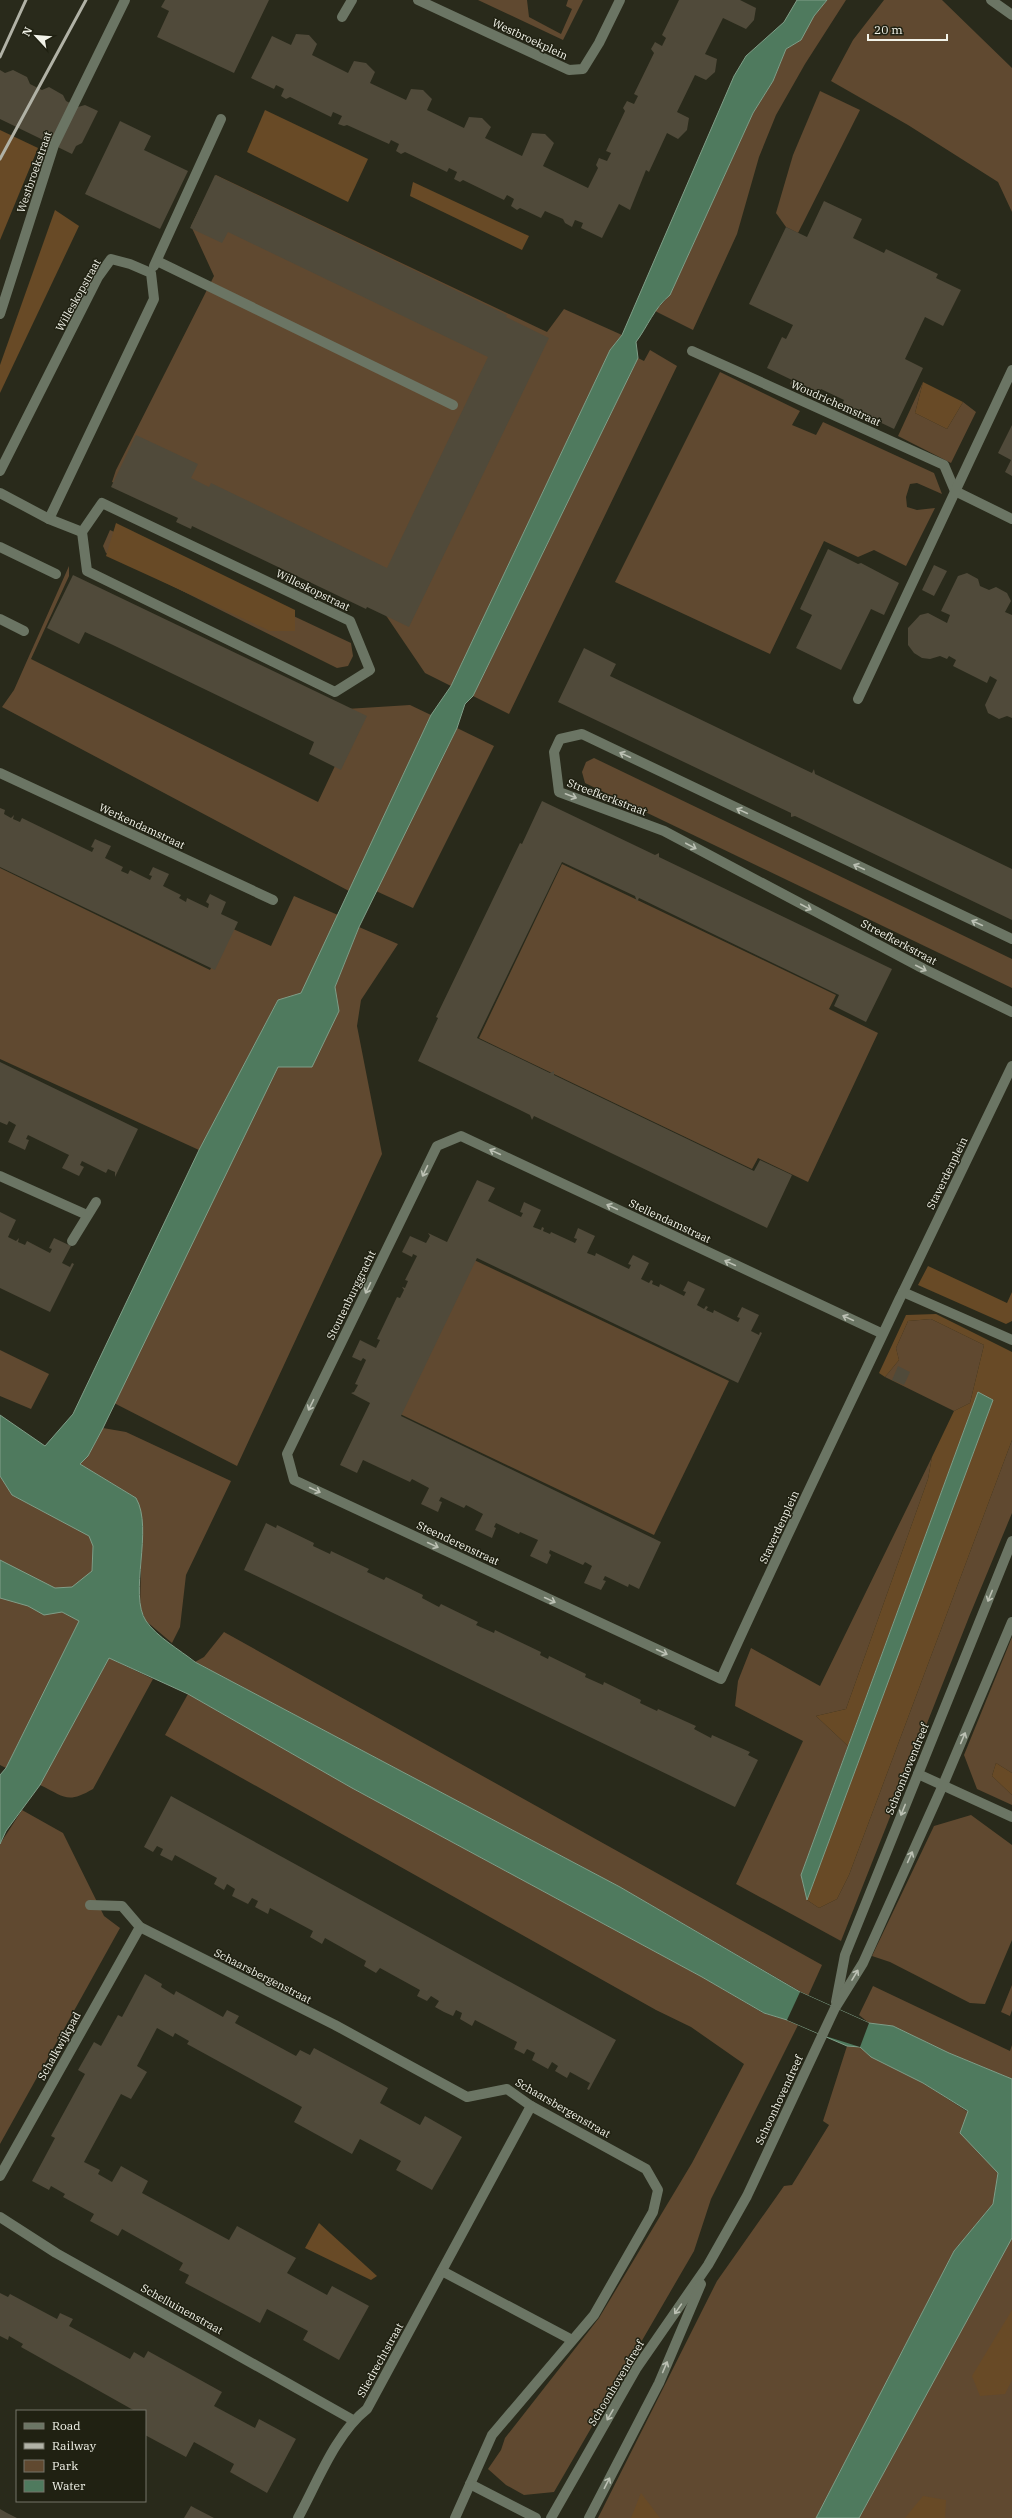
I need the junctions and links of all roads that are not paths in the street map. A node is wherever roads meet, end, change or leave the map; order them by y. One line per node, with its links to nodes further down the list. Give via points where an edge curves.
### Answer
1 (125, 0): 11 (street, Westbroekstraat, via 54,145)
2 (352, 0): 7 (street)
3 (418, 0): 4 (street, Westbroekplein, via 569,70 583,69)
4 (620, 0)
5 (991, 0): 6 (street)
6 (1012, 15)
7 (342, 17)
8 (221, 119): 9 (street)
9 (157, 261): 10 (street); 14 (street)
10 (151, 273): 15 (street, Willeskopstraat, via 111,259 98,277); 18 (street, via 154,299)
11 (0, 314)
12 (692, 351): 16 (street, Woudrichemstraat, via 944,465)
13 (1012, 370): 16 (street)
14 (453, 404)
15 (0, 471)
16 (956, 491): 19 (street); 25 (street)
17 (0, 493): 18 (street)
18 (49, 519): 20 (street)
19 (1012, 519)
20 (82, 532): 20 (street, Willeskopstraat, via 87,571 335,692 370,670 350,621 102,503)
21 (0, 547): 22 (street)
22 (56, 574)
23 (0, 619): 24 (street)
24 (24, 631)
25 (858, 699)
26 (0, 773): 27 (street, Werkendamstraat)
27 (273, 900)
28 (1012, 939): 29 (street, Streefkerkstraat, one-way to 29, via 582,734 560,739 554,752 559,792 664,831 924,969)
29 (1012, 1012)
30 (1012, 1066): 36 (street, Staverdenplein)
31 (447, 1141): 37 (street, Stellendamstraat, one-way to 31, via 461,1136); 39 (street, Stoutenburggracht, one-way to 39, via 437,1146 287,1454)
32 (0, 1176): 34 (street)
33 (96, 1202): 34 (street)
34 (87, 1215): 35 (street)
35 (72, 1241)
36 (903, 1292): 37 (street, Staverdenplein); 38 (street)
37 (883, 1334): 42 (street, Staverdenplein, one-way to 37, via 721,1679)
38 (1012, 1340)
39 (291, 1464): 42 (street, Steenderenstraat, one-way to 42, via 294,1480)
40 (1012, 1541): 43 (street, Schoonhovendreef, one-way to 43)
41 (1012, 1622): 44 (street, Schoonhovendreef, one-way to 41)
42 (626, 1635)
43 (918, 1774): 44 (street); 48 (street, Schoonhovendreef, one-way to 48, via 845,1955)
44 (943, 1785): 45 (street); 48 (street, Schoonhovendreef, one-way to 44, via 863,1963)
45 (1012, 1817)
46 (90, 1905): 47 (street, Schaarsbergenstraat, via 122,1906)
47 (140, 1927): 49 (street, Schaarsbergenstraat, via 335,2025 467,2097 507,2089); 50 (street, Schalkwijkpad)
48 (835, 2008): 52 (street, Schoonhovendreef, via 747,2196)
49 (531, 2106): 53 (street, Sliedrechtstraat); 54 (street, Schaarsbergenstraat, via 646,2170 658,2190 653,2212 594,2315)
50 (0, 2176)
51 (0, 2217): 55 (street, Schelluinenstraat, via 56,2253)
52 (708, 2265): 60 (street, Schoonhovendreef, one-way to 60, via 636,2369); 61 (street, Schoonhovendreef, one-way to 52, via 659,2383)
53 (442, 2271): 54 (street); 55 (street, Sliedrechtstraat, via 367,2409)
54 (572, 2340): 56 (street, Schaarsbergenstraat, via 492,2435)
55 (353, 2420): 57 (street, Sliedrechtstraat)
56 (470, 2484): 58 (street, Schaarsbergenstraat); 59 (street)
57 (298, 2518)
58 (455, 2518)
59 (536, 2518)
60 (551, 2518)
61 (589, 2518)

